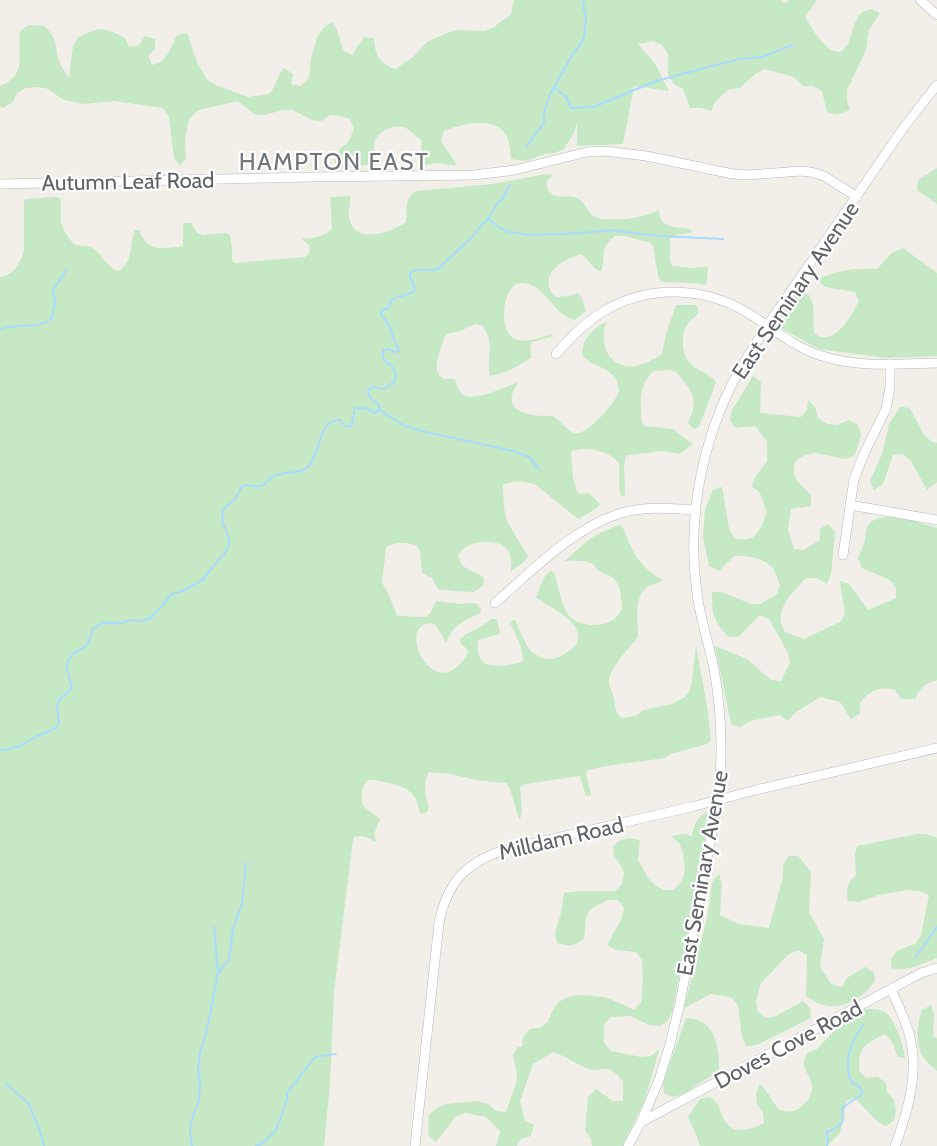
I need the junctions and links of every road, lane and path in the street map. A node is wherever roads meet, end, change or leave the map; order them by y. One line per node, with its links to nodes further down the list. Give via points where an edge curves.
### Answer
1 (920, 0): 2 (street)
2 (937, 15)
3 (937, 85): 5 (street, East Seminary Avenue)
4 (0, 184): 5 (street, Autumn Leaf Road, via 474,175 605,151 733,174 811,172)
5 (857, 197): 6 (street, East Seminary Avenue)
6 (767, 326): 7 (street, via 720,299 690,293 653,293 603,312); 9 (street, via 817,355 837,361); 11 (street, East Seminary Avenue, via 717,418)
7 (556, 354)
8 (937, 363): 9 (street)
9 (890, 364): 10 (street, via 886,409 857,469)
10 (850, 505): 12 (street); 13 (street)
11 (696, 510): 14 (street, via 644,509 601,521 562,545); 16 (street, East Seminary Avenue, via 697,593 720,704 722,758)
12 (937, 520)
13 (843, 555)
14 (495, 603)
15 (937, 748): 16 (street, Milldam Road)
16 (718, 800): 19 (street, East Seminary Avenue, via 680,1004 659,1080); 20 (street, Milldam Road, via 504,850 475,862 463,872 447,895 439,923)
17 (937, 968): 18 (street, Doves Cove Road)
18 (891, 989): 19 (street, Doves Cove Road); 22 (street, via 910,1034 914,1069 907,1110)
19 (641, 1122): 21 (street, East Seminary Avenue)
20 (415, 1146)
21 (628, 1146)
22 (894, 1146)

